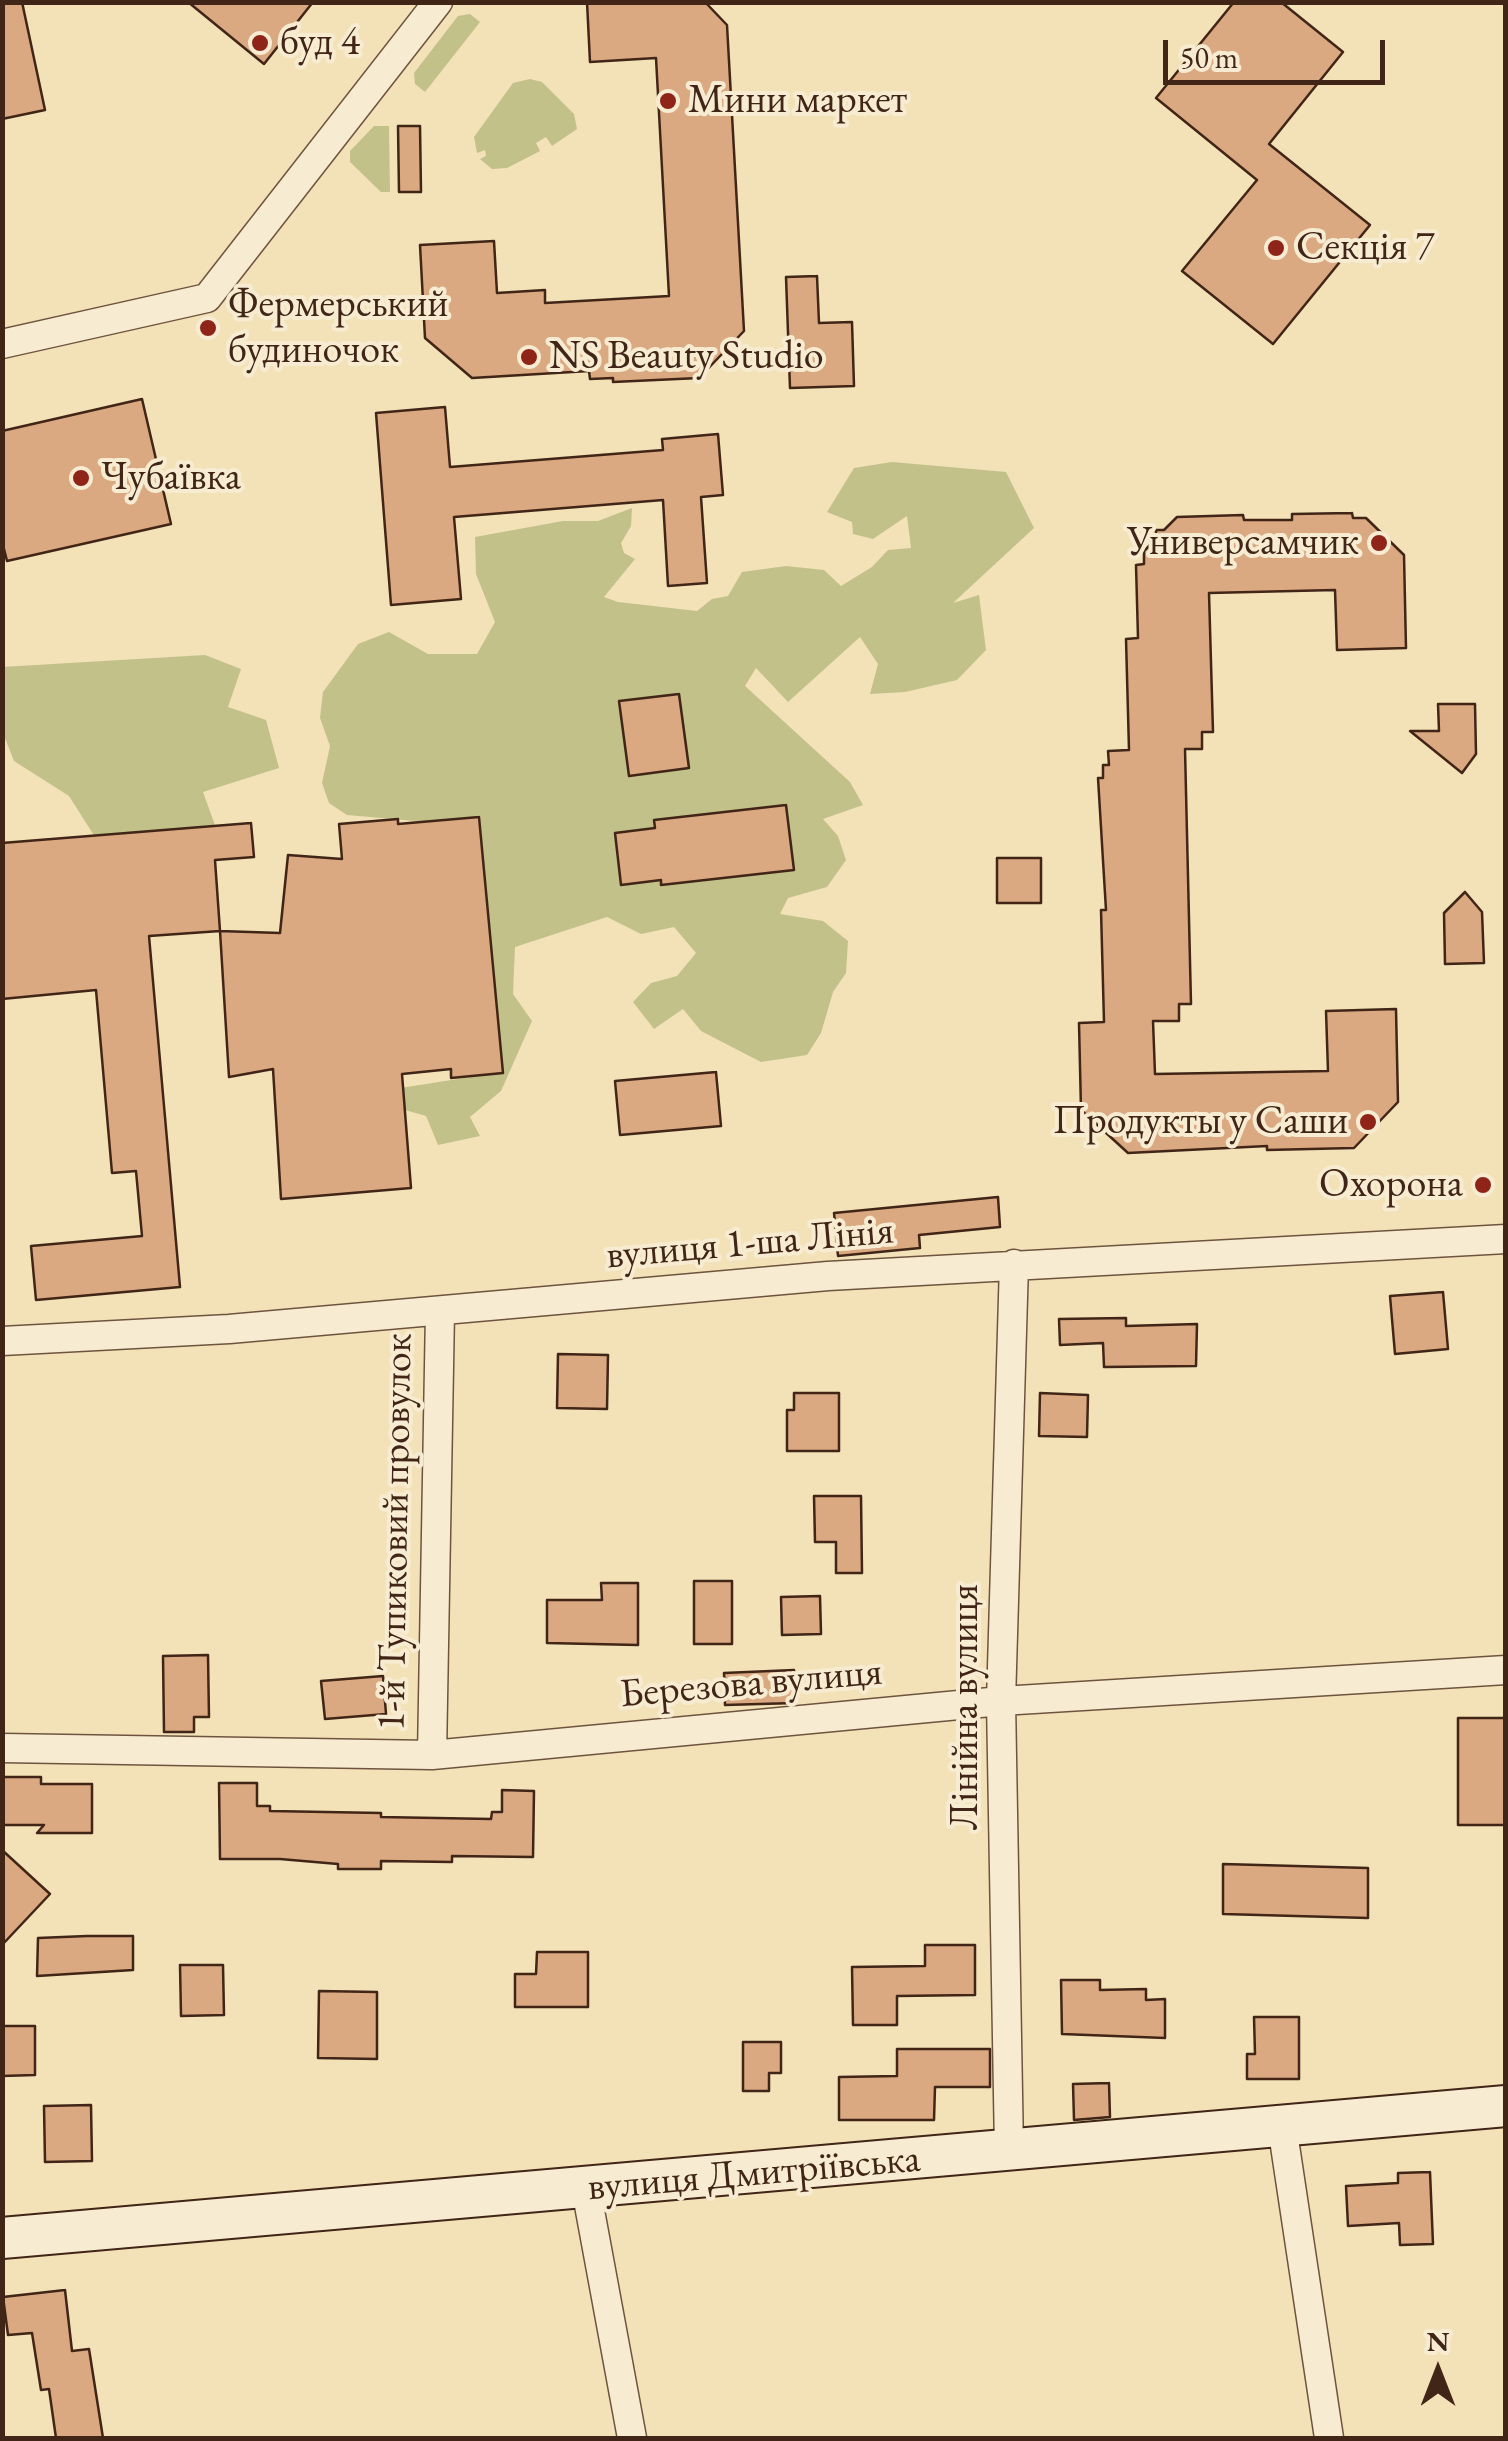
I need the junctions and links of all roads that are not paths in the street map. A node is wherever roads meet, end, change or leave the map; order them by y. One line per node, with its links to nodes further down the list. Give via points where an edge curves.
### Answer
1 (438, 2): 2 (street, via 208,298)
2 (2, 344)
3 (1506, 1238): 4 (street, вулиця 1-ша Лінія)
4 (1014, 1264): 5 (street, вулиця 1-ша Лінія); 8 (street, Лінійна вулиця)
5 (440, 1311): 6 (street, вулиця 1-ша Лінія); 10 (street, 1-й Тупиковий провулок)
6 (2, 1341)
7 (1506, 1670): 8 (street, Березова вулиця)
8 (1002, 1701): 10 (street, Березова вулиця); 13 (street, Лінійна вулиця)
9 (2, 1748): 10 (street, Березова вулиця)
10 (432, 1754)
11 (1506, 2106): 12 (main road, вулиця Дмитріївська)
12 (1282, 2126): 13 (main road, вулиця Дмитріївська); 17 (street)
13 (1009, 2150): 14 (main road, вулиця Дмитріївська)
14 (586, 2190): 15 (main road, вулиця Дмитріївська); 16 (street)
15 (2, 2238)
16 (632, 2438)
17 (1329, 2438)

